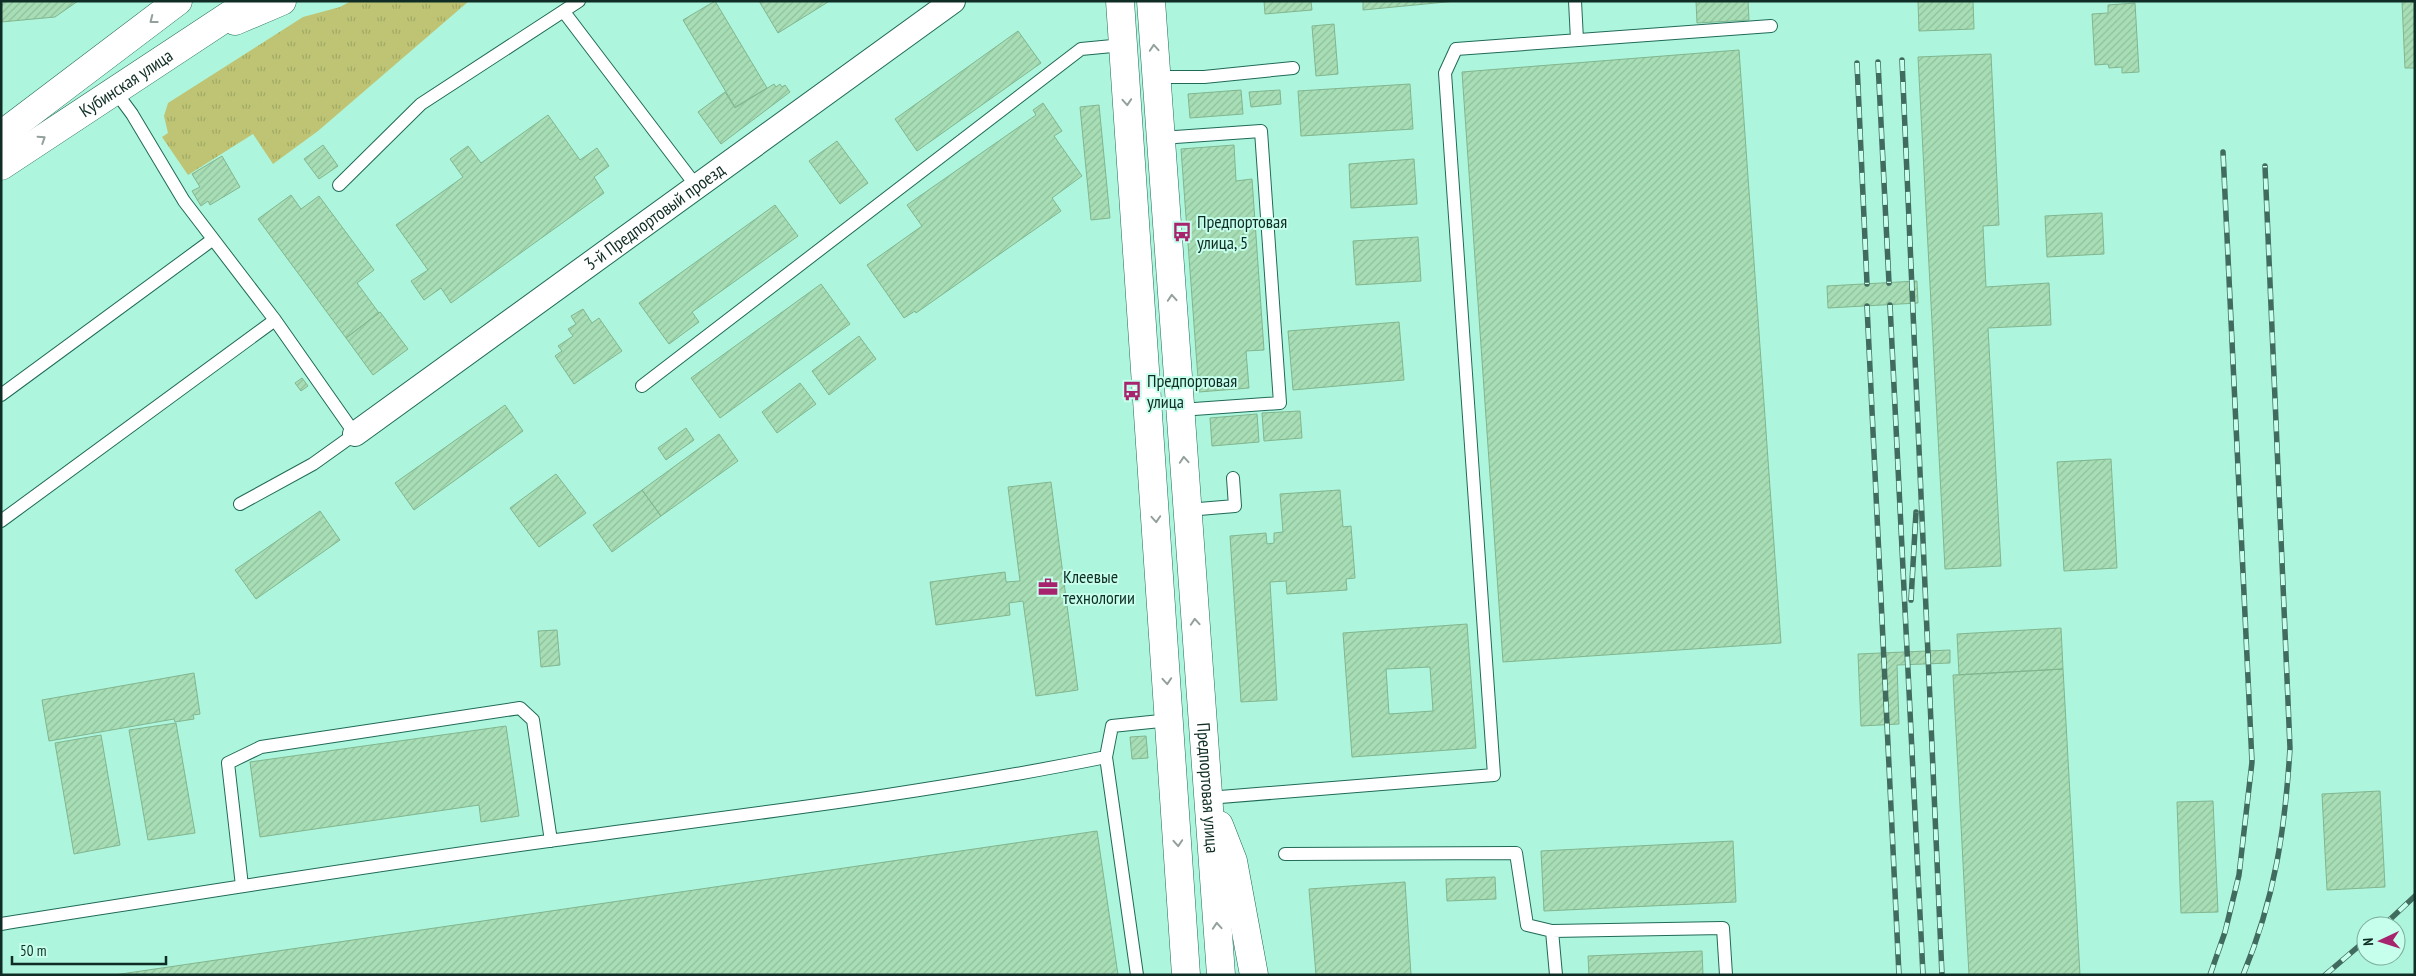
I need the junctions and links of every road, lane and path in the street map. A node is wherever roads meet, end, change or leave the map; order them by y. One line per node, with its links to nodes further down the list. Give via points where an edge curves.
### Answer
1 (178, 1): 17 (main road, Кубинская улица, one-way to 17)
2 (251, 1): 11 (main road, Кубинская улица)
3 (282, 1): 11 (main road)
4 (578, 1): 9 (lane)
5 (954, 1): 21 (street, 3-й Предпортовый проезд)
6 (1120, 1): 13 (main road, Предпортовая улица)
7 (1575, 1): 12 (lane)
8 (1152, 3): 15 (main road, Предпортовая улица, one-way to 8)
9 (564, 12): 20 (lane, via 421,104); 21 (lane)
10 (1771, 26): 12 (lane)
11 (197, 38): 16 (main road, Кубинская улица)
12 (1577, 40): 34 (lane, via 1456,49 1445,73 1494,775)
13 (1123, 45): 24 (lane, via 1081,49); 32 (main road, Предпортовая улица, one-way to 32)
14 (1292, 68): 15 (lane, via 1204,77)
15 (1156, 77): 18 (main road, Предпортовая улица)
16 (115, 91): 19 (main road, Кубинская улица, one-way to 16); 22 (lane)
17 (1, 135)
18 (1161, 138): 26 (main road, Предпортовая улица, one-way to 18); 26 (lane, via 1261,131 1262,140 1280,403)
19 (1, 166)
20 (339, 185)
21 (697, 187): 27 (street, 3-й Предпортовый проезд)
22 (212, 240): 23 (lane); 25 (lane)
23 (275, 320): 27 (lane); 31 (lane)
24 (642, 386)
25 (1, 395)
26 (1180, 410): 30 (main road, Предпортовая улица, one-way to 26)
27 (355, 434): 29 (lane, via 313,464)
28 (1233, 478): 30 (lane, via 1235,506)
29 (240, 504)
30 (1187, 510): 34 (main road, Предпортовая улица, one-way to 30)
31 (1, 521)
32 (1170, 720): 33 (lane, via 1112,726); 41 (main road, Предпортовая улица, one-way to 41)
33 (1106, 758): 35 (lane, via 965,784); 40 (lane)
34 (1208, 798): 42 (main road, Предпортовая улица, one-way to 34); 43 (main road, via 1233,861)
35 (551, 840): 37 (lane); 37 (lane, via 533,720 520,708 261,747 228,763)
36 (1285, 854): 39 (lane, via 1516,853 1527,925)
37 (242, 886): 38 (lane)
38 (1, 924)
39 (1552, 931): 44 (lane); 45 (lane, via 1723,928)
40 (1136, 975)
41 (1186, 975)
42 (1221, 975)
43 (1254, 975)
44 (1556, 975)
45 (1726, 975)

